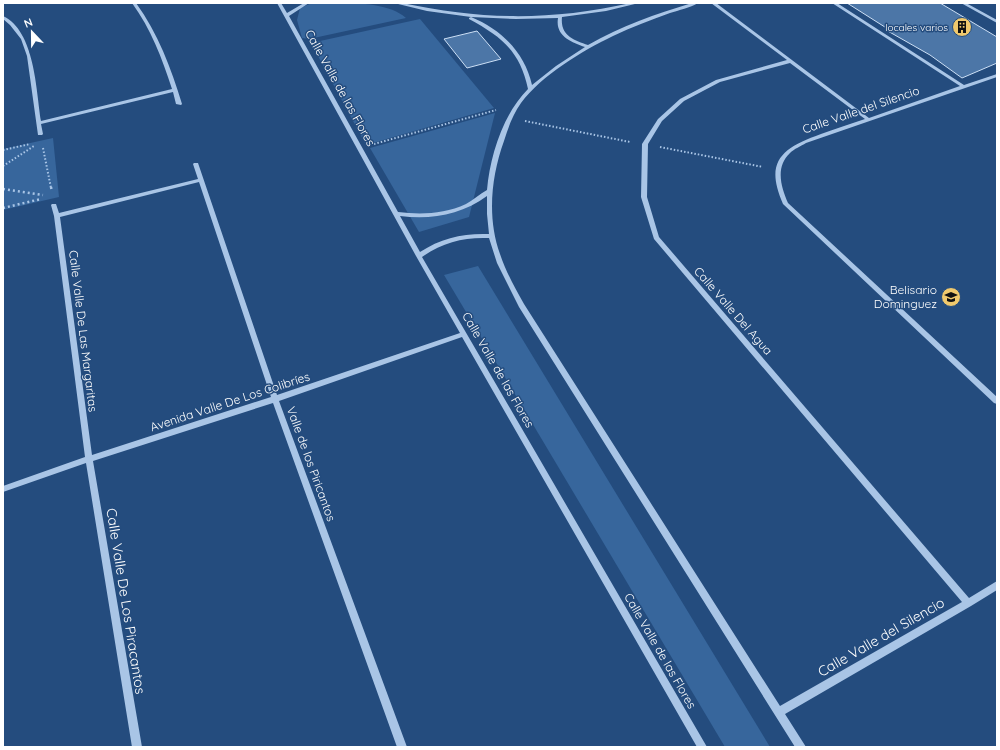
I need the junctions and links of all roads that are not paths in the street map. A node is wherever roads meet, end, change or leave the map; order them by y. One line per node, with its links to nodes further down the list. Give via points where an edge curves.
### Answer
1 (134, 3): 19 (street, via 152,30)
2 (279, 3): 10 (street, Calle Valle de las Flores)
3 (307, 3): 10 (street)
4 (396, 3): 11 (street)
5 (637, 3): 12 (street, via 596,12)
6 (696, 3): 15 (street, via 640,21)
7 (713, 3): 16 (street)
8 (834, 3): 18 (street)
9 (963, 3): 14 (street)
10 (286, 16): 29 (street, Calle Valle de las Flores)
11 (469, 16): 12 (street, via 528,19); 20 (street, via 496,33 517,53 529,76)
12 (560, 16): 15 (street, via 560,30 566,36)
13 (3, 17): 23 (street, via 23,39 29,56)
14 (997, 22)
15 (589, 47): 20 (street, via 569,58)
16 (790, 61): 22 (street); 39 (street, Calle Valle Del Agua, via 718,81 682,100 660,120 645,144 644,197 656,238)
17 (997, 75): 18 (street, Calle Valle del Silencio)
18 (964, 87): 22 (street, Calle Valle del Silencio)
19 (175, 90): 21 (street); 23 (street)
20 (531, 90): 27 (street, via 518,104 504,133)
21 (179, 104)
22 (868, 119): 35 (street, Calle Valle del Silencio, via 804,142 786,154 777,170 778,186 786,204)
23 (39, 123): 24 (street)
24 (40, 134)
25 (196, 164): 26 (street, Valle de los Piricantos)
26 (201, 180): 30 (street); 34 (street, Valle de los Piricantos)
27 (488, 192): 29 (street, via 478,201 448,213 425,216); 31 (street)
28 (54, 205): 30 (street, Calle Valle De Las Margaritas)
29 (396, 214): 32 (street, Calle Valle de las Flores)
30 (57, 216): 36 (street, Calle Valle De Las Margaritas)
31 (492, 236): 32 (street, via 476,235 452,239 430,248); 40 (street, via 502,266 521,305)
32 (419, 256): 33 (street, Calle Valle de las Flores)
33 (463, 334): 34 (street, Avenida Valle De Los Colibríes); 43 (street, Calle Valle de las Flores)
34 (275, 399): 36 (street, Avenida Valle De Los Colibríes); 42 (street, Valle de los Piricantos)
35 (997, 401)
36 (89, 459): 37 (street, Avenida Valle De Los Colibríes); 41 (street, Calle Valle De Los Piracantos)
37 (3, 489)
38 (997, 585): 39 (street, Calle Valle del Silencio)
39 (968, 603): 40 (street, Calle Valle del Silencio)
40 (779, 712): 44 (street)
41 (137, 747)
42 (402, 747)
43 (702, 747)
44 (801, 747)

